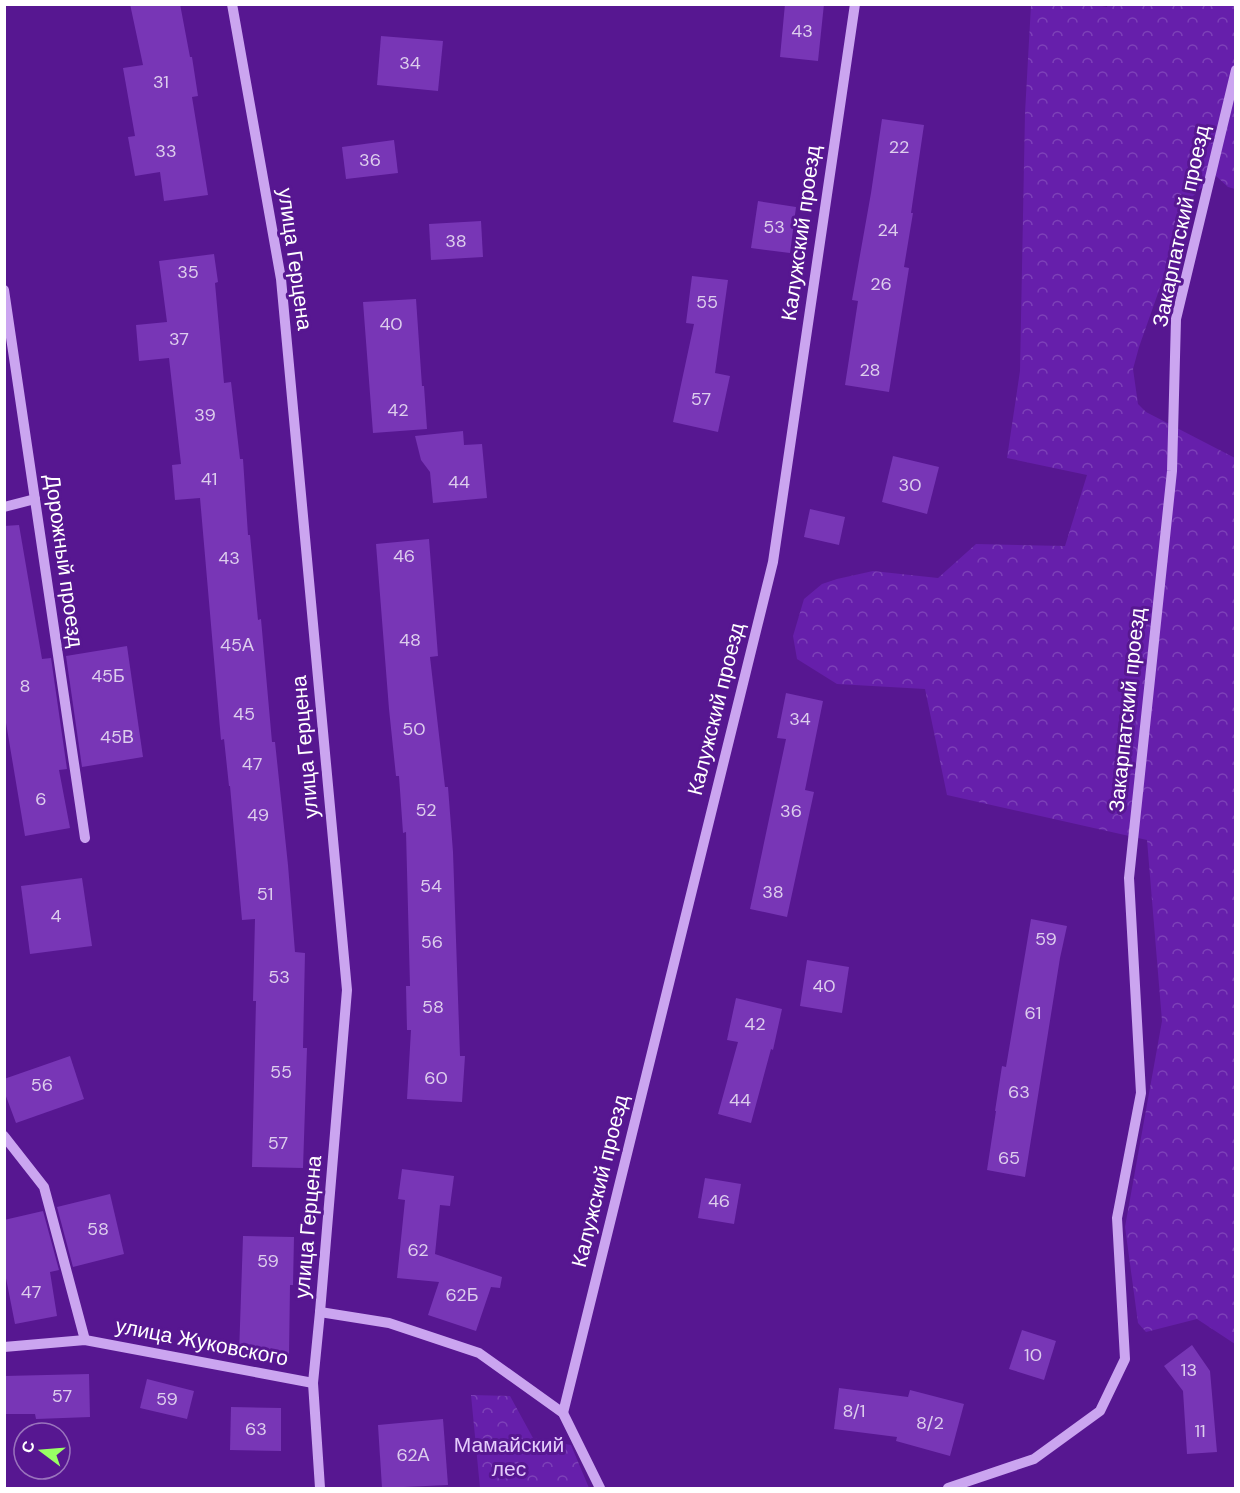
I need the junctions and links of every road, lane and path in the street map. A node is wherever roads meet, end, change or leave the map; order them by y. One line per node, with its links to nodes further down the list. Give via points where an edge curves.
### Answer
1 (232, 4): 9 (street, улица Герцена, via 281,279 347,990)
2 (855, 4): 13 (street, Калужский проезд, via 773,562)
3 (1236, 70): 16 (street, Закарпатский проезд, via 1176,319 1173,471 1129,878 1141,1093 1117,1218 1125,1359 1100,1411 1034,1459)
4 (4, 290): 5 (street, Дорожный проезд)
5 (35, 499): 6 (street); 7 (street, Дорожный проезд)
6 (4, 507)
7 (85, 838)
8 (4, 1136): 10 (street, улица Жуковского, via 45,1188)
9 (321, 1312): 12 (street, улица Герцена); 13 (street, via 389,1323 480,1353)
10 (85, 1340): 11 (street, улица Жуковского); 12 (street, улица Жуковского)
11 (4, 1347)
12 (313, 1383): 14 (street, улица Герцена)
13 (562, 1413): 15 (street)
14 (320, 1488)
15 (600, 1488)
16 (948, 1488)

